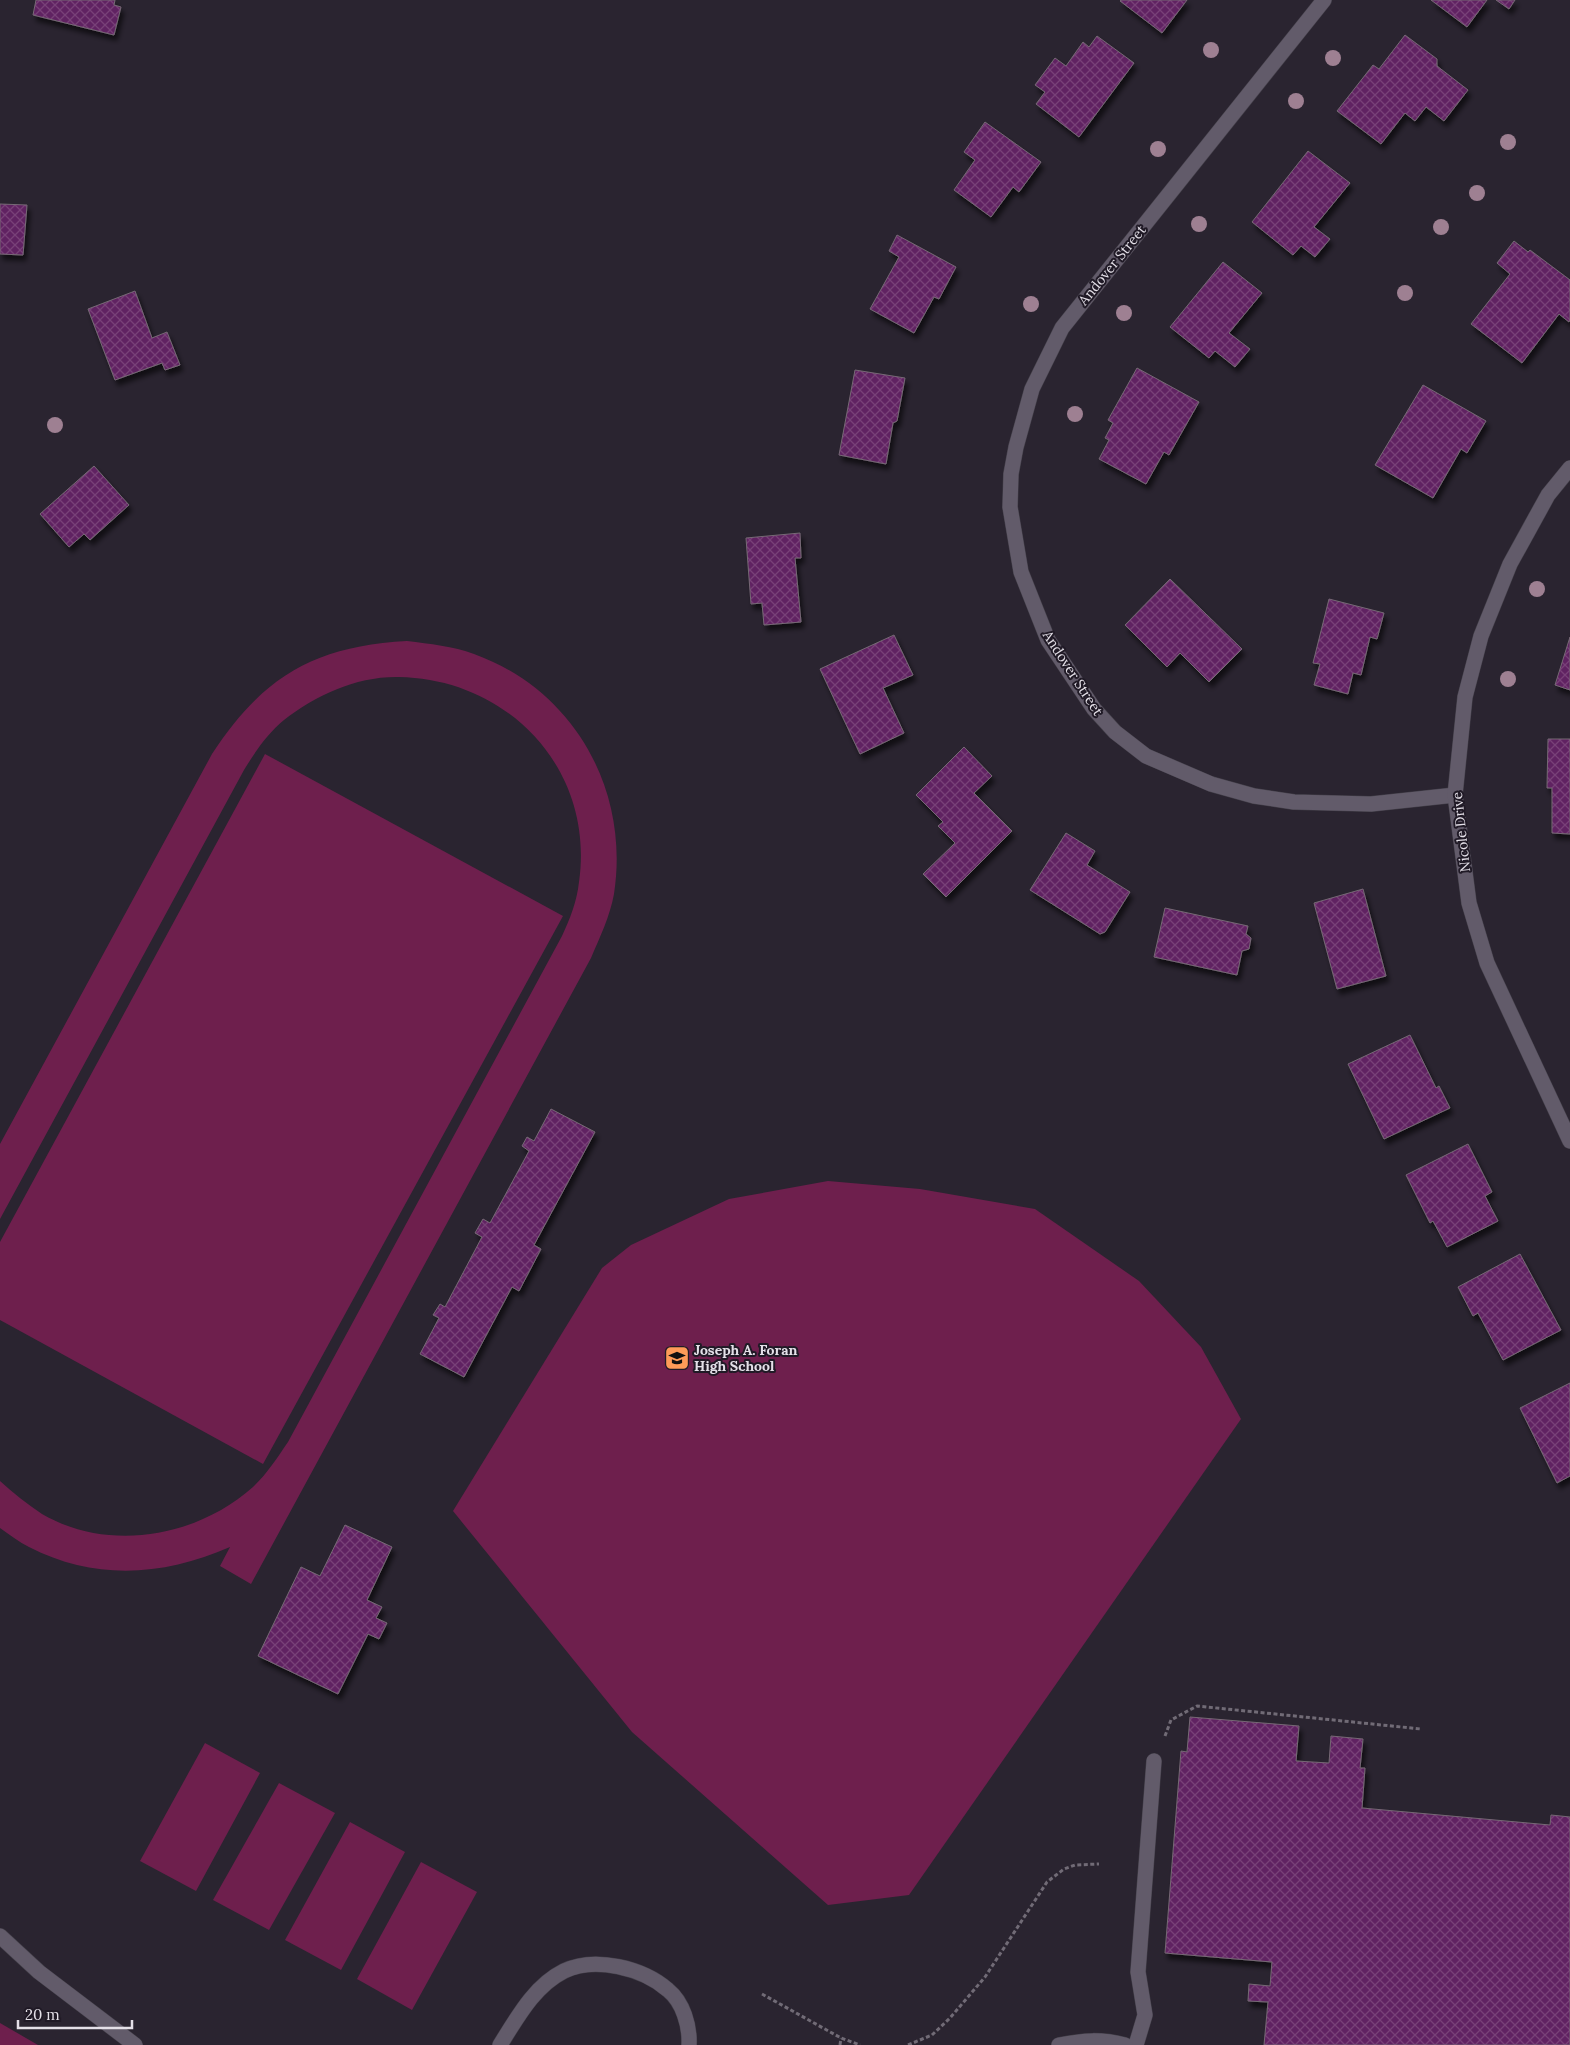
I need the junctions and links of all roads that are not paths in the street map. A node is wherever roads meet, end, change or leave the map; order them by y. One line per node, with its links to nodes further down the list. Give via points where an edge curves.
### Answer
1 (1324, 0): 3 (street, Andover Street, via 1062,328 1032,388 1016,447 1010,507 1014,539 1021,572 1048,640 1094,709 1115,732 1146,756 1212,784 1254,796 1294,802 1371,804)
2 (1570, 468): 3 (street, Nicole Drive, via 1548,495 1510,564 1481,636 1465,697)
3 (1455, 795): 4 (street, Nicole Drive, via 1469,902 1487,962)
4 (1570, 1141)
5 (1154, 1761): 12 (street, via 1138,1972 1145,2015)
6 (0, 1936): 7 (street, via 40,1972)
7 (135, 2045)
8 (500, 2045): 9 (street, via 529,2001 544,1985 564,1971 585,1965 632,1970 669,1991 682,2009)
9 (689, 2045)
10 (1059, 2045): 11 (street, via 1083,2040)
11 (1125, 2045)
12 (1136, 2045)

